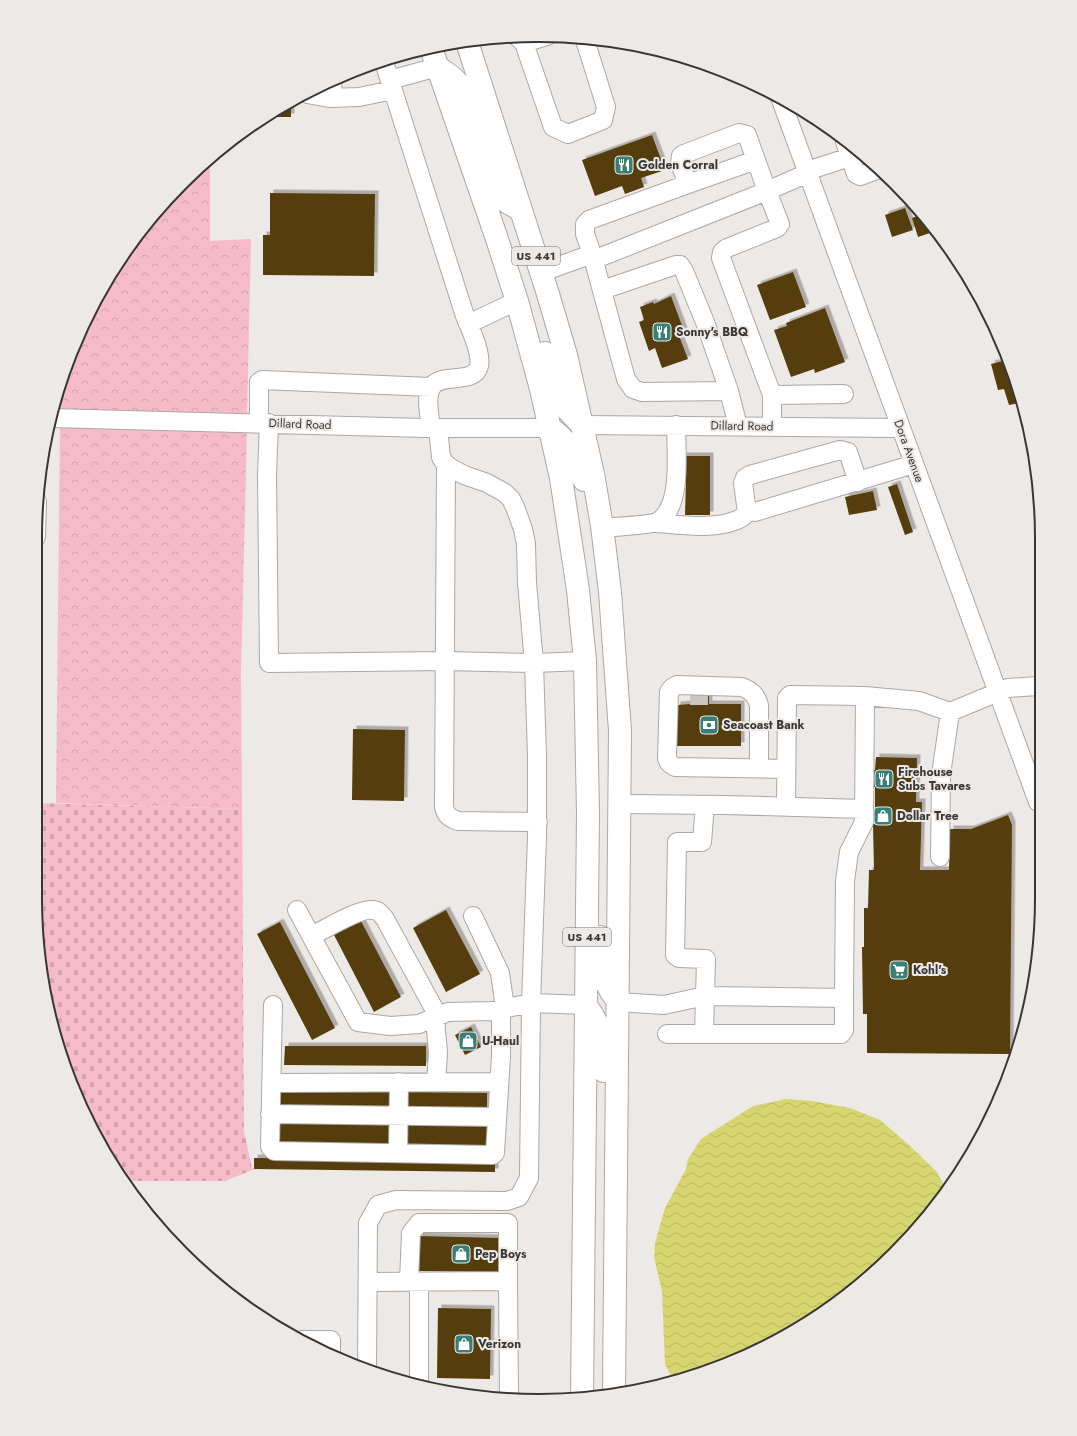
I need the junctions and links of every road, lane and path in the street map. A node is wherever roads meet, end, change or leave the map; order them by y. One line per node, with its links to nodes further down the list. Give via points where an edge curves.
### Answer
1 (521, 43): 2 (street, via 553,127 568,134 603,120 606,107)
2 (586, 44)
3 (469, 47): 16 (main road, US 441)
4 (434, 57): 6 (street); 16 (main road, via 446,73 460,84 466,96 499,192 505,200); 20 (main road, US 441)
5 (385, 66): 6 (street)
6 (392, 85): 7 (street, via 359,97); 21 (street)
7 (333, 89)
8 (784, 107): 13 (street, Dora Avenue)
9 (847, 150): 13 (street)
10 (849, 151): 12 (street, via 856,174 860,176)
11 (756, 160): 14 (street); 14 (street, via 747,135 740,133 681,156 680,164); 15 (street)
12 (873, 171)
13 (807, 172): 15 (street); 34 (street, Dora Avenue)
14 (688, 184): 17 (street, via 589,220 585,224 585,234)
15 (767, 191): 17 (street); 25 (street, via 780,224 777,228 727,248 722,252 721,258)
16 (521, 210): 18 (main road, US 441)
17 (592, 257): 18 (street); 19 (street)
18 (542, 272): 28 (main road, US 441)
19 (602, 290): 23 (street, via 626,379 633,389 642,392); 23 (street, via 676,265 680,266 705,322)
20 (517, 301): 21 (street); 28 (main road, via 528,307 532,313 563,405); 33 (main road, US 441)
21 (468, 324): 22 (street, via 476,343 479,367 469,376 446,379 436,382)
22 (431, 387): 27 (street, via 262,380 259,382); 32 (street, via 429,409)
23 (729, 391): 30 (street)
24 (844, 394): 25 (street)
25 (772, 395): 31 (street)
26 (57, 418): 27 (street, Dillard Road)
27 (264, 423): 32 (street, Dillard Road); 41 (street, via 269,663)
28 (583, 425): 29 (street, Dillard Road); 40 (main road, US 441)
29 (676, 425): 30 (street, Dillard Road); 39 (street, via 674,499 668,512)
30 (738, 426): 31 (street, Dillard Road)
31 (772, 426): 34 (street, Dillard Road)
32 (434, 428): 33 (street, Dillard Road); 35 (street, via 441,457)
33 (550, 428): 40 (main road, via 562,436 572,451); 42 (main road, US 441, via 570,530)
34 (901, 428): 36 (street, Dora Avenue)
35 (446, 464): 41 (street); 43 (street, via 505,493 515,508 526,544)
36 (914, 464): 37 (street); 45 (street, Dora Avenue)
37 (858, 482): 38 (street, via 755,512); 38 (street, via 848,452 840,450 745,478 743,483 746,505)
38 (750, 511): 39 (street, via 737,520 708,526)
39 (657, 522): 40 (street)
40 (602, 527): 55 (main road, US 441, via 616,661 620,731)
41 (445, 661): 43 (street); 60 (street, via 445,813 458,821)
42 (585, 661): 43 (street); 59 (main road, US 441)
43 (534, 663): 60 (street)
44 (1035, 686): 45 (street, via 1008,688)
45 (998, 692): 51 (street); 54 (street, Dora Avenue)
46 (669, 696): 47 (street); 49 (street, via 669,692 677,685 742,686); 52 (street, via 667,758 674,767)
47 (690, 696)
48 (709, 696): 49 (street)
49 (756, 696): 52 (street, via 759,705)
50 (865, 696): 51 (street, via 919,701); 53 (street, via 790,695 787,698); 58 (street)
51 (950, 712): 61 (street, via 941,775)
52 (759, 768): 53 (street)
53 (786, 769): 57 (street)
54 (1035, 794)
55 (620, 804): 56 (street); 67 (main road, US 441)
56 (704, 805): 57 (street); 65 (street, via 702,842 677,842 675,955 679,958 706,959)
57 (786, 807): 58 (street)
58 (864, 809): 66 (street, via 864,822 849,852 845,881)
59 (588, 813): 67 (main road, via 599,839 601,856 600,956 610,991); 70 (main road, US 441)
60 (538, 822): 68 (street)
61 (940, 857)
62 (297, 910): 64 (street)
63 (474, 916): 71 (street, via 500,973)
64 (311, 936): 72 (street, via 358,1022 390,1026 419,1024); 72 (street, via 360,912 377,910 385,919)
65 (705, 996): 66 (street); 67 (street, via 664,1005); 74 (street)
66 (844, 998): 74 (street, via 844,1030 841,1034)
67 (618, 1002): 83 (main road, US 441)
68 (532, 1003): 70 (street); 71 (street); 85 (street, via 529,1178 519,1197 507,1201 396,1200 378,1205 368,1223)
69 (273, 1005): 78 (street)
70 (586, 1005): 83 (main road, via 601,1033 604,1052 603,1162 605,1180); 92 (main road, US 441)
71 (503, 1008): 72 (street, via 492,1011 448,1012); 77 (street)
72 (437, 1017): 76 (street)
73 (667, 1034): 74 (street)
74 (704, 1034)
75 (399, 1082): 76 (street); 78 (street); 80 (street)
76 (436, 1082): 77 (street)
77 (499, 1082): 81 (street)
78 (271, 1083): 79 (street)
79 (270, 1114): 80 (street); 82 (street, via 270,1147 274,1151)
80 (399, 1115): 81 (street); 82 (street)
81 (497, 1117): 82 (street, via 493,1155)
82 (398, 1153)
83 (616, 1208): 91 (main road, US 441)
84 (508, 1281): 86 (street); 86 (street, via 508,1223 419,1223 411,1233); 93 (street)
85 (368, 1282): 86 (street); 89 (street)
86 (414, 1282): 90 (street)
87 (314, 1340): 88 (street, via 331,1340)
88 (331, 1348)
89 (367, 1363)
90 (419, 1379)
91 (614, 1388)
92 (582, 1392)
93 (509, 1393)

